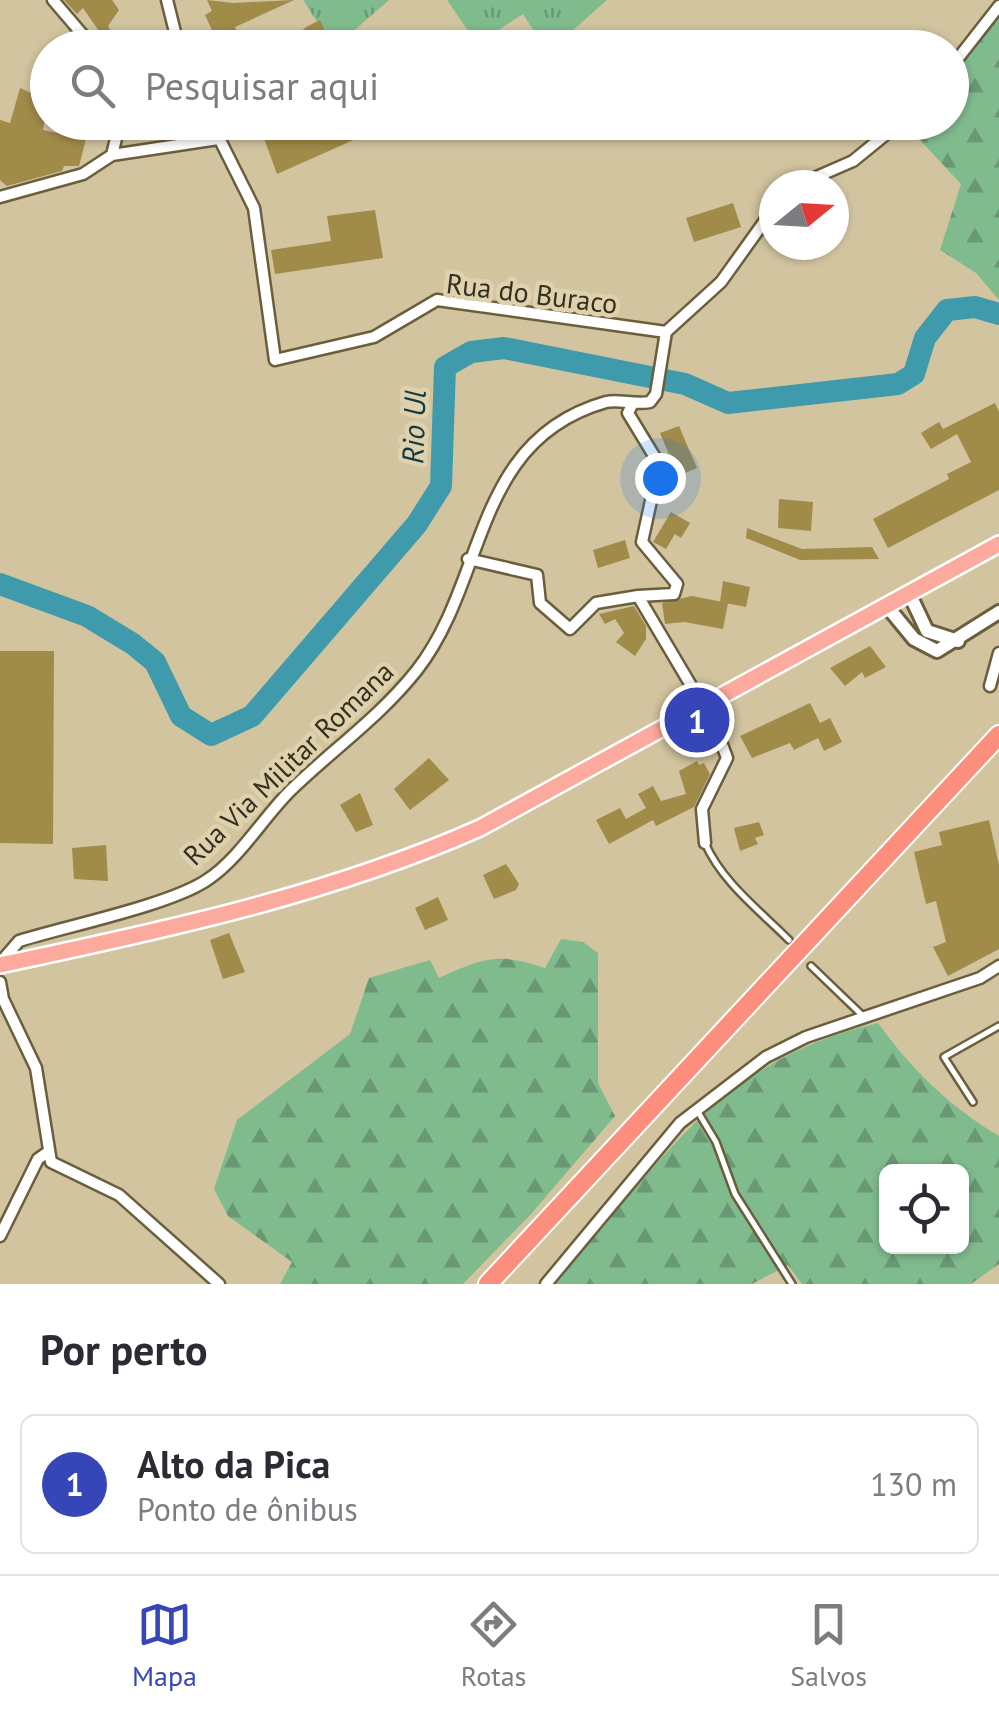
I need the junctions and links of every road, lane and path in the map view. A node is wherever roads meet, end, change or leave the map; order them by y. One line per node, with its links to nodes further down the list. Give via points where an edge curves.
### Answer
1 (53, 0): 4 (street)
2 (167, 0): 5 (street)
3 (999, 6): 6 (street)
4 (79, 30)
5 (174, 30)
6 (969, 44)
7 (116, 140): 11 (street)
8 (212, 140): 11 (street)
9 (219, 140): 15 (street, Rua do Buraco, via 254,208 275,360 374,337 437,300)
10 (878, 140): 12 (street)
11 (112, 156): 13 (street, via 83,174)
12 (830, 170)
13 (0, 196)
14 (759, 229): 15 (street, via 721,282)
15 (666, 332): 16 (street, Rua Via Militar Romana, via 656,394)
16 (632, 405): 18 (street, Rua Via Militar Romana, via 612,400 549,428 510,467); 20 (street, via 628,413 659,464 642,542 678,584 674,594)
17 (999, 544): 19 (main road)
18 (468, 559): 20 (street, via 538,575 540,603 570,629 596,603); 31 (street, Rua Via Militar Romana, via 445,627 420,667 208,880 20,941)
19 (909, 593): 21 (main road); 23 (street, via 927,631)
20 (638, 596): 26 (street)
21 (886, 605): 23 (street, via 924,648 937,651); 26 (main road)
22 (998, 617): 23 (street)
23 (958, 641)
24 (999, 654): 25 (street)
25 (990, 686)
26 (704, 707): 29 (street, via 726,758 702,809); 31 (main road, via 433,849 211,917)
27 (999, 734): 42 (highway)
28 (999, 750): 43 (highway)
29 (705, 843): 30 (lane, via 740,893)
30 (789, 940)
31 (0, 964)
32 (811, 966): 35 (lane)
33 (999, 966): 35 (street)
34 (0, 982): 39 (street, via 36,1068)
35 (865, 1019): 38 (street, via 766,1057)
36 (999, 1026): 37 (lane, via 944,1057)
37 (973, 1102)
38 (697, 1109): 44 (street); 45 (lane, via 735,1194)
39 (48, 1152): 40 (street); 41 (street, via 51,1162 119,1195)
40 (0, 1236)
41 (219, 1284)
42 (488, 1284)
43 (503, 1284)
44 (546, 1284)
45 (792, 1284)

